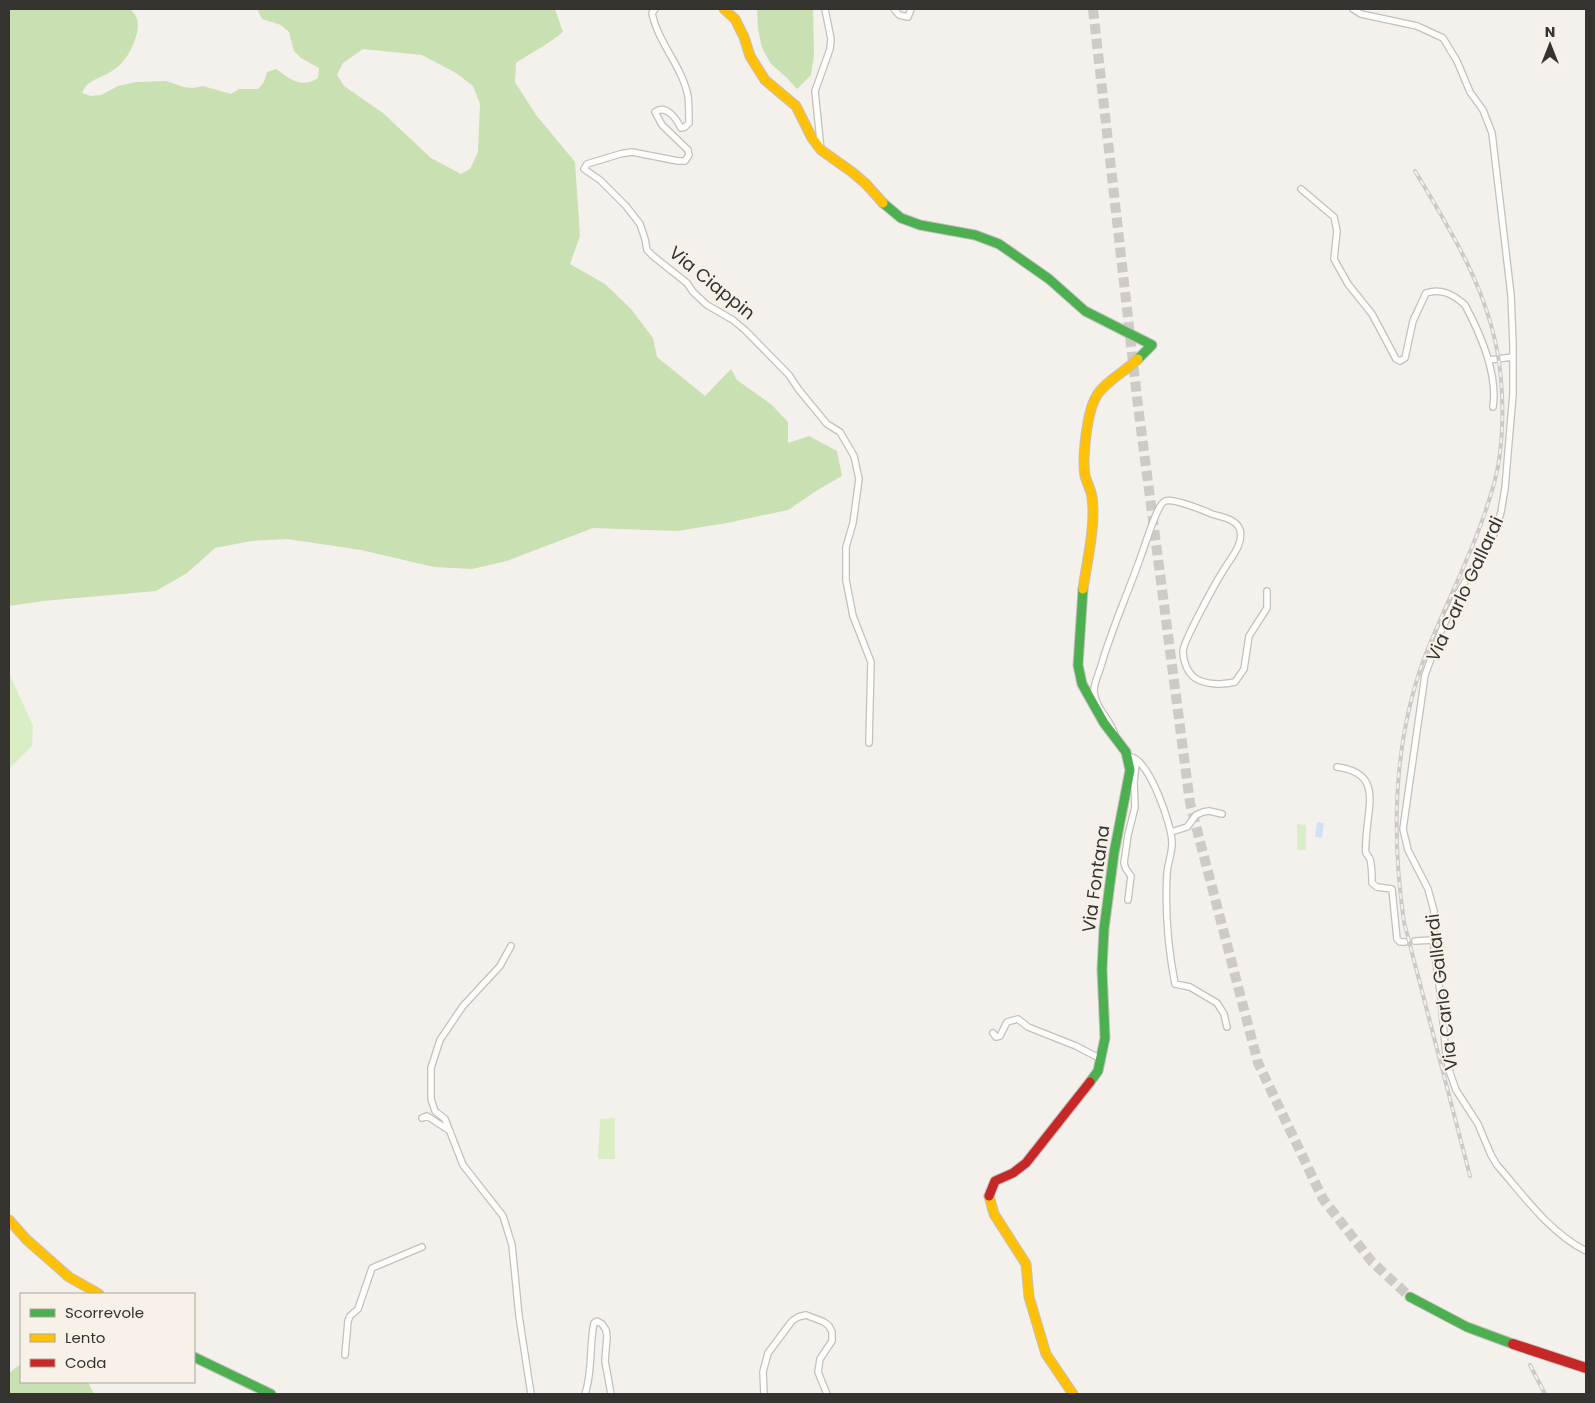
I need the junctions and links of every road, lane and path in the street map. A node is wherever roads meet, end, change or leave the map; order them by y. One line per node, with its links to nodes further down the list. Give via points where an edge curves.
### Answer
1 (655, 9): 14 (street, Via Ciappin, via 652,13 655,27 688,95 689,123 681,128 670,113 664,110 655,112 662,125 688,150 689,155 685,161 678,161 632,152 587,164 584,168 600,180 640,224 647,250 708,305 733,320 789,375 814,410 840,432 854,456 859,479 846,547 846,580 853,616 871,662)
2 (724, 9): 7 (main road, via 735,20 750,56 765,80 796,106)
3 (825, 9): 7 (street, via 832,39 815,91)
4 (894, 9): 5 (street, via 908,17)
5 (911, 9)
6 (1353, 9): 9 (street, Via Carlo Gallardi, via 1361,14 1417,26 1443,38 1458,61 1470,92 1483,110 1492,133 1511,295)
7 (821, 150): 13 (main road, Via Fontana, via 852,172 901,218 920,225 975,235 999,244 1049,279 1085,311 1152,345 1096,396 1084,452 1092,513 1078,665 1082,684 1104,723)
8 (1301, 189): 10 (street, via 1334,217 1337,231 1334,259 1348,284 1372,314 1396,359 1405,358 1413,321 1424,295 1438,290 1465,305)
9 (1513, 357): 10 (street); 20 (street, Via Carlo Gallardi, via 1511,429 1501,512 1494,534 1459,592 1425,676 1404,812 1404,838 1428,889 1434,911)
10 (1489, 360): 11 (street)
11 (1493, 407)
12 (1267, 591): 13 (street, via 1267,608 1249,636 1244,670 1235,682 1226,685 1208,682 1190,674 1183,649 1238,546 1240,529 1236,523 1171,501 1160,505 1094,691)
13 (1116, 737): 15 (main road, Via Fontana)
14 (869, 743)
15 (1131, 757): 18 (street, via 1137,759 1153,783); 19 (street, via 1136,764 1135,808 1124,859 1131,876); 26 (main road, Via Fontana, via 1104,929 1105,1038)
16 (1337, 767): 22 (street, via 1353,770 1369,785 1366,853 1370,858 1372,883 1392,889 1397,939)
17 (1222, 814): 18 (street, via 1203,812 1196,815 1187,827)
18 (1171, 832): 24 (street, via 1166,899 1175,984 1190,987 1217,1002)
19 (1128, 900)
20 (1433, 940): 21 (street); 31 (street, Via Carlo Gallardi, via 1446,1056 1456,1090 1478,1124 1497,1165 1552,1227)
21 (1416, 941)
22 (1405, 942)
23 (511, 946): 28 (street, via 500,966 463,1006 440,1040 431,1068 431,1098 435,1111 445,1119)
24 (1227, 1027)
25 (993, 1033): 26 (street, via 1000,1036 1007,1022 1018,1019)
26 (1102, 1059): 43 (main road, Via Fontana, via 1086,1089 1026,1163 995,1181 989,1200 1026,1264 1028,1291 1044,1350)
27 (422, 1118): 28 (street, via 427,1116)
28 (450, 1131): 38 (street, via 463,1165 503,1216 512,1245)
29 (9, 1220): 32 (main road, via 64,1273)
30 (422, 1247): 34 (street, via 372,1268 358,1310 348,1321)
31 (1586, 1251)
32 (97, 1293)
33 (1410, 1297): 36 (main road, bridge, via 1467,1327)
34 (345, 1355)
35 (195, 1357): 37 (main road)
36 (1586, 1368)
37 (271, 1394)
38 (531, 1394)
39 (585, 1394): 40 (street, via 592,1360 592,1332 597,1321 606,1330 605,1361)
40 (611, 1394)
41 (764, 1394): 42 (street, via 763,1372 768,1353 792,1321 806,1315 824,1322 832,1332 832,1341 820,1360 818,1372)
42 (827, 1394)
43 (1073, 1394)

